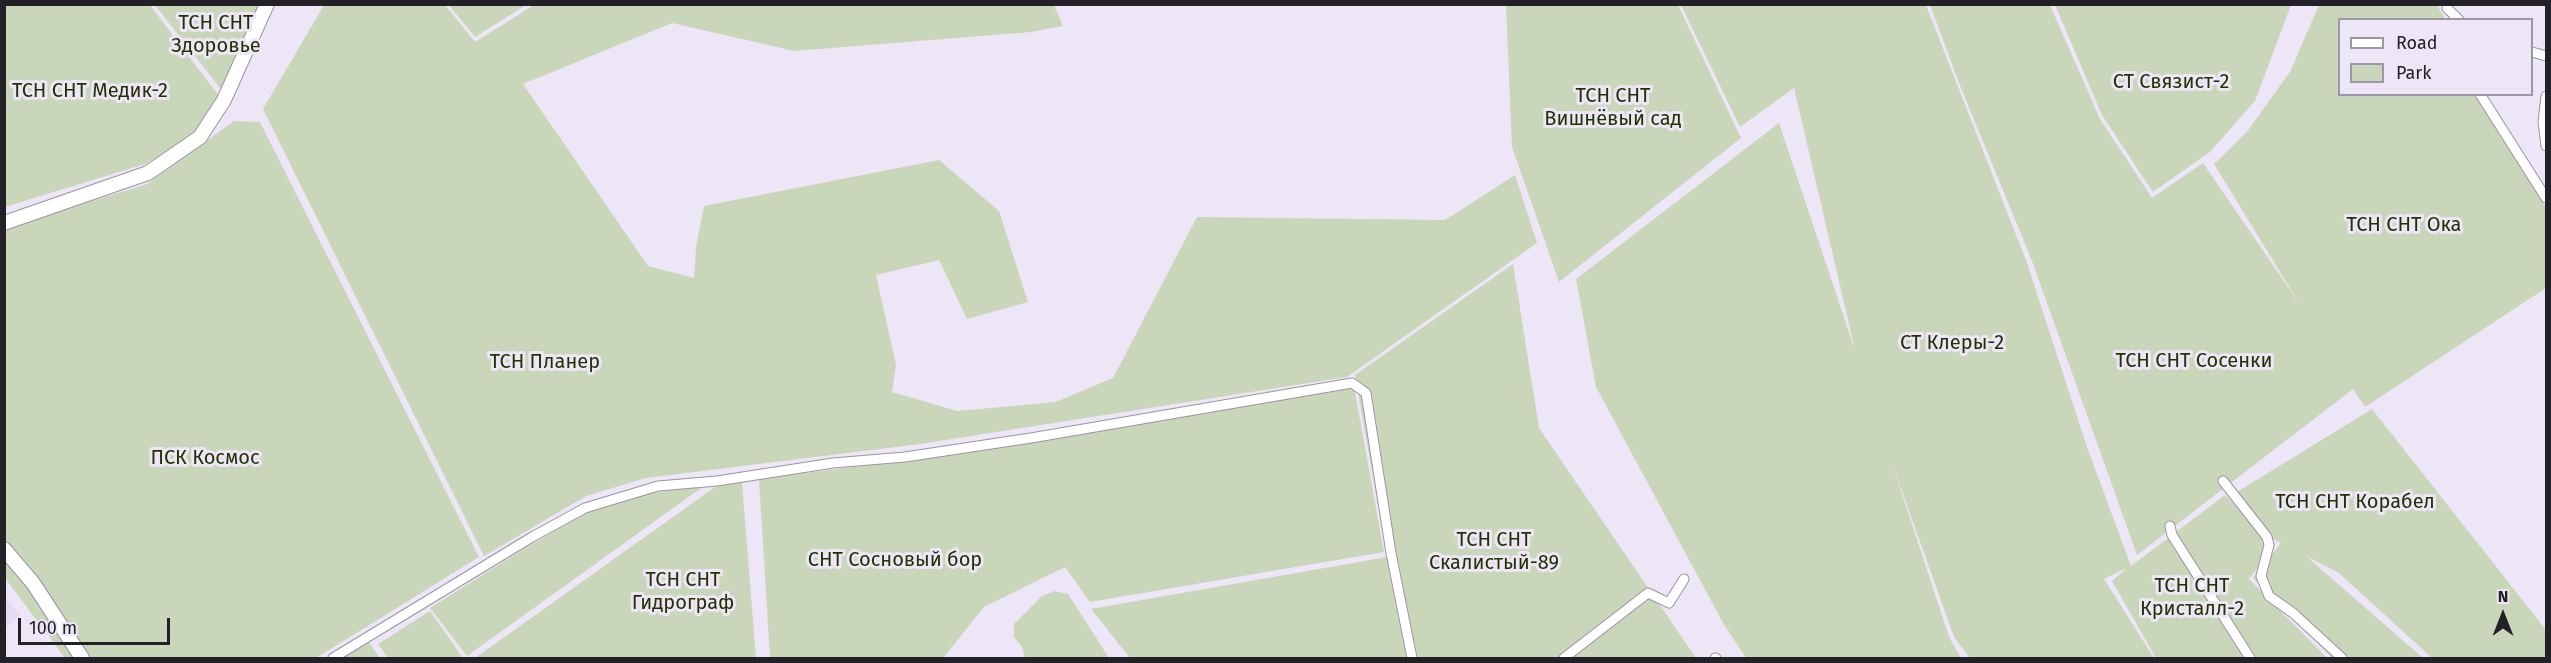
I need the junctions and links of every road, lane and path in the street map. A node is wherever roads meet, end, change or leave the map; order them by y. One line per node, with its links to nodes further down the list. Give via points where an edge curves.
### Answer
1 (267, 4): 8 (main road, via 224,100 200,137 148,173)
2 (2446, 6): 3 (street)
3 (2457, 18)
4 (2481, 96): 7 (street)
5 (2547, 96): 6 (street, via 2543,122)
6 (2547, 146)
7 (2547, 198)
8 (4, 223)
9 (2223, 481): 18 (street, via 2266,537 2269,546 2261,576 2270,596)
10 (2170, 526): 17 (street)
11 (4, 549): 13 (main road, via 33,583)
12 (1684, 579): 16 (street, via 1669,603 1648,592)
13 (82, 658)
14 (333, 658): 15 (street, via 585,508 658,486 905,457 1352,383 1366,393)
15 (1412, 658)
16 (1564, 658)
17 (2250, 658)
18 (2342, 658)

